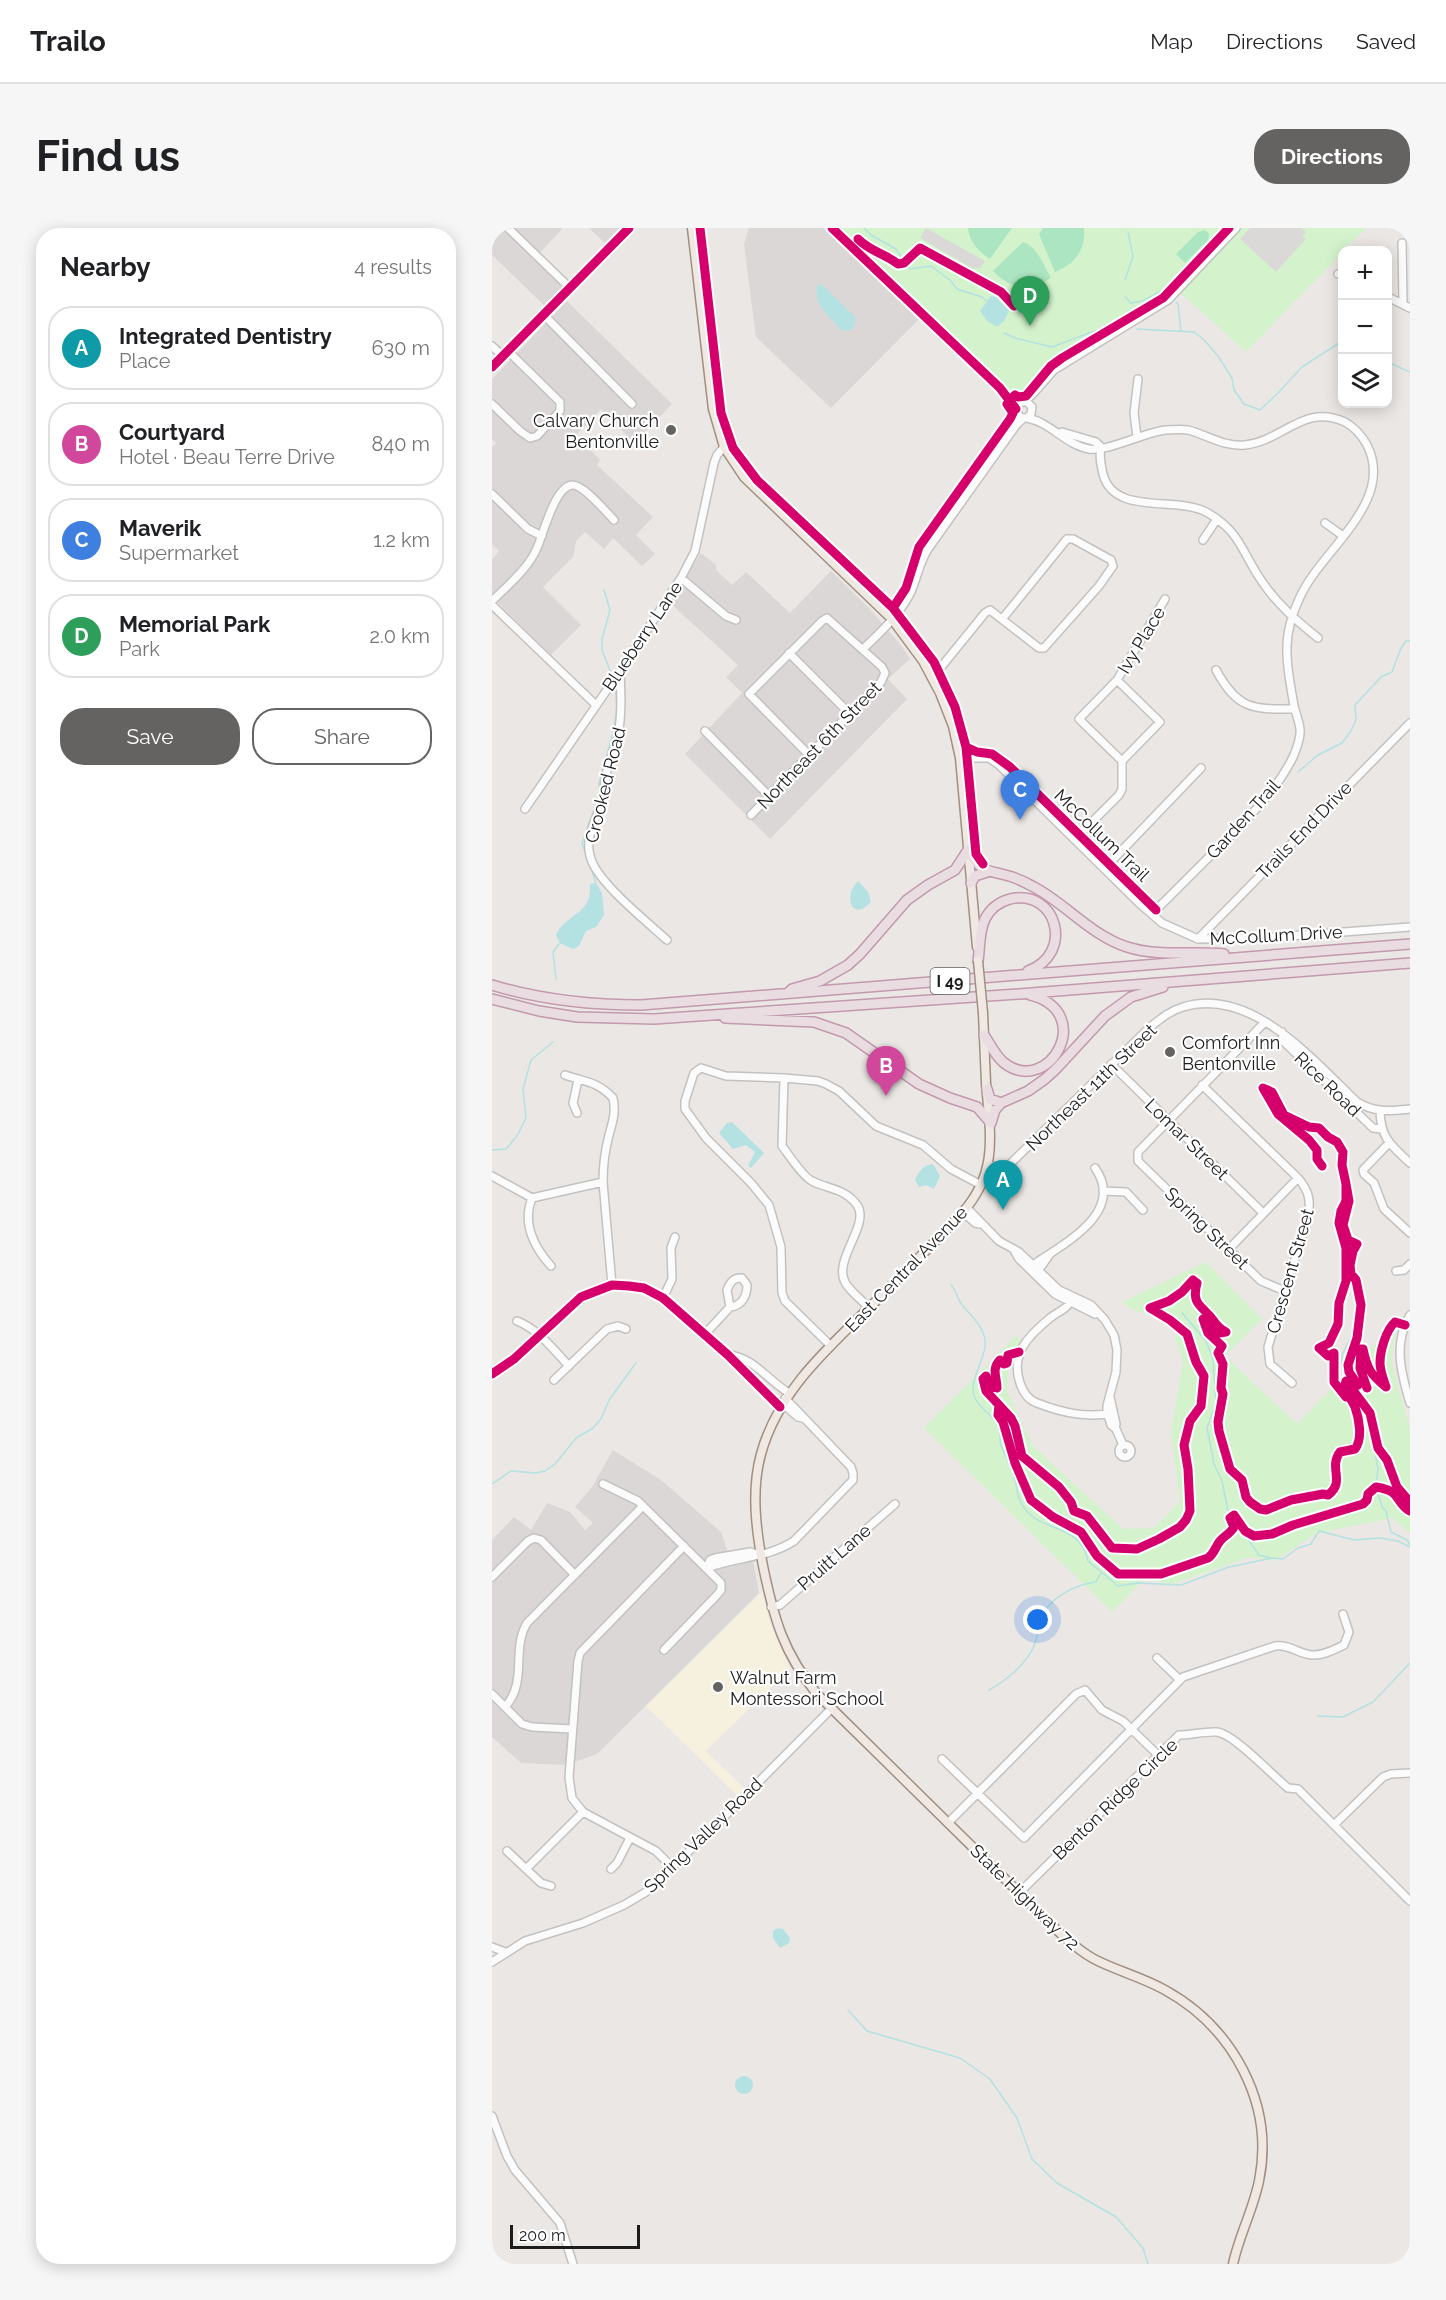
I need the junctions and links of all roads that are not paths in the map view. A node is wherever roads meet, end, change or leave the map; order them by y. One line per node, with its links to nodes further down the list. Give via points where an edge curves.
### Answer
1 (508, 228): 7 (street)
2 (629, 228): 7 (street)
3 (692, 228): 25 (main road, East Central Avenue, via 713,409)
4 (832, 228): 17 (street)
5 (1236, 228): 15 (street, via 1168,300 1061,365)
6 (1402, 243): 9 (street)
7 (570, 288): 11 (street)
8 (1392, 299): 9 (street)
9 (1403, 303): 10 (street)
10 (1410, 308)
11 (544, 315): 13 (street); 20 (street)
12 (492, 346): 13 (street)
13 (505, 354): 14 (street); 19 (street, via 561,407 537,436 530,438)
14 (492, 367)
15 (1045, 380): 18 (street); 21 (street)
16 (1138, 380): 24 (street, via 1134,413)
17 (1000, 388): 18 (street); 22 (street)
18 (1022, 401): 21 (street); 22 (street)
19 (492, 404)
20 (632, 404)
21 (1032, 408): 23 (street); 26 (street, via 1067,435 1096,442)
22 (1016, 410): 23 (street, via 1017,415); 35 (street, via 1013,421 919,554)
23 (1026, 418): 26 (street, via 1077,446 1095,450); 35 (street, via 1017,424 928,549)
24 (1137, 437): 26 (street, Garden Trail); 32 (street, Garden Trail, via 1163,430 1187,430 1229,445 1243,445 1274,437 1311,417 1345,422 1371,453 1374,476 1370,496)
25 (724, 447): 34 (street, Blueberry Lane, via 714,463 695,551); 40 (main road, East Central Avenue, via 744,477)
26 (1101, 447): 28 (street, via 1104,479 1115,494 1142,502 1189,506)
27 (492, 494): 31 (street, via 528,529)
28 (1217, 519): 33 (street); 38 (street, via 1241,543 1261,581)
29 (614, 520): 31 (street, via 581,487 571,485 558,496)
30 (1325, 523): 32 (street)
31 (542, 536): 37 (street, via 530,561)
32 (1343, 536): 38 (street, Garden Trail, via 1300,595)
33 (1203, 540)
34 (681, 578): 41 (street); 46 (street, Blueberry Lane)
35 (913, 586): 40 (street)
36 (1165, 599): 48 (street, Ivy Place)
37 (492, 603): 49 (street)
38 (1292, 617): 42 (street); 50 (street, Garden Trail, via 1287,646)
39 (1003, 618): 39 (street, via 1044,648 1099,586 1113,566 1109,558 1070,538); 47 (street, via 990,610 985,613)
40 (892, 619): 43 (street); 47 (main road, East Central Avenue)
41 (736, 620)
42 (1318, 638)
43 (863, 650): 44 (street, via 828,618); 51 (street, Northeast 6th Street, via 885,673)
44 (789, 653): 51 (street); 54 (street, via 749,694)
45 (1216, 670): 50 (street, via 1237,699 1257,709)
46 (621, 671): 49 (street, Blueberry Lane); 69 (street, Crooked Road, via 618,739 608,766 601,806 590,830 589,850 593,865 604,879)
47 (933, 677): 55 (main road, East Central Avenue)
48 (1117, 680): 56 (street, via 1160,722); 56 (street, Ivy Place, via 1079,719)
49 (596, 705): 59 (street, Blueberry Lane)
50 (1295, 709): 66 (street, Garden Trail, via 1299,740 1275,786)
51 (850, 714): 54 (street, Northeast 6th Street)
52 (1410, 723): 68 (street, Trails End Drive)
53 (705, 731): 58 (street)
54 (810, 756): 58 (street, Northeast 6th Street)
55 (960, 758): 61 (street, McCollum Drive, via 989,758 999,765); 62 (main road, East Central Avenue)
56 (1122, 761): 61 (street, via 1119,795)
57 (1201, 768): 63 (street)
58 (769, 796): 60 (street, Northeast 6th Street)
59 (525, 808)
60 (751, 815)
61 (1075, 839): 63 (street, McCollum Drive)
62 (969, 855): 64 (highway); 65 (main road, East Central Avenue); 78 (highway, via 956,870 908,900 848,965)
63 (1105, 868): 66 (street, McCollum Drive)
64 (987, 872): 65 (highway, via 975,876); 71 (highway, via 1008,875 1035,888 1104,936 1129,948)
65 (971, 883): 72 (main road, East Central Avenue)
66 (1152, 914): 68 (street, McCollum Drive, via 1162,923)
67 (1410, 927): 68 (street, McCollum Drive)
68 (1198, 939)
69 (667, 940)
70 (1410, 944): 71 (highway, I 49)
71 (1251, 957): 74 (highway, I 49)
72 (978, 961): 74 (highway, via 982,927 990,911 1006,900 1030,899 1042,905 1053,918 1056,941 1044,961); 83 (main road, East Central Avenue, bridge)
73 (1410, 963): 75 (highway, I 49)
74 (1015, 975): 78 (highway, I 49)
75 (1210, 978): 77 (highway, I 49); 90 (highway, via 1131,997 1106,1016 1045,1079)
76 (492, 985): 78 (highway, I 49, via 554,1000 604,1005)
77 (1019, 994): 80 (highway, I 49); 83 (highway, via 1044,1000 1060,1016 1064,1038 1056,1055 1041,1067 1016,1069 1001,1060)
78 (784, 995)
79 (492, 999): 80 (highway, I 49, via 577,1017 630,1019)
80 (718, 1014): 95 (highway, via 726,1019 814,1022 846,1033 919,1084 977,1107)
81 (1264, 1023): 82 (street, Northeast 11th Street); 84 (street, Northeast 11th Street, via 1232,1006 1200,1002 1181,1007 1148,1029); 88 (street)
82 (1282, 1032): 92 (street, Northeast 11th Street, via 1357,1102); 96 (street, Rice Road, via 1283,1041 1373,1128)
83 (984, 1035): 89 (main road, East Central Avenue)
84 (1112, 1064): 94 (street, Lomar Street); 99 (street, Northeast 11th Street, via 1008,1166)
85 (565, 1075): 87 (street)
86 (784, 1078): 104 (street, via 818,1081 839,1091 876,1126 923,1145 951,1169); 123 (street, via 782,1146 810,1180 840,1191 858,1206 858,1226 843,1275); 129 (street, via 726,1076 701,1068 694,1073 685,1109 706,1138 769,1205 781,1247 785,1301)
87 (578, 1080): 93 (street, via 573,1103); 103 (street, via 604,1088 613,1098 614,1121)
88 (1202, 1085): 94 (street); 102 (street, Crescent Street)
89 (987, 1089): 90 (highway, via 990,1099); 95 (main road, East Central Avenue)
90 (1001, 1103): 95 (highway)
91 (1410, 1109): 92 (street, Northeast 11th Street)
92 (1380, 1111): 96 (street, Rice Road)
93 (577, 1113)
94 (1168, 1121): 109 (street, Lomar Street); 112 (street, Spring Street, via 1138,1152 1138,1161)
95 (991, 1123): 99 (main road, East Central Avenue)
96 (1382, 1129): 97 (street, Rice Road)
97 (1389, 1143): 98 (street, Rice Road); 110 (street, via 1363,1170 1374,1183 1384,1209)
98 (1410, 1164)
99 (988, 1165): 104 (main road, East Central Avenue)
100 (1095, 1168): 105 (street)
101 (492, 1176): 106 (street)
102 (1298, 1178): 109 (street); 119 (street, Crescent Street, via 1306,1187 1311,1204)
103 (603, 1182): 106 (street); 118 (street)
104 (981, 1185): 107 (main road, East Central Avenue)
105 (1103, 1191): 108 (street, via 1125,1192); 116 (street, via 1092,1221)
106 (532, 1198): 115 (street, via 529,1227 535,1244)
107 (965, 1210): 113 (street, via 975,1223); 123 (main road, East Central Avenue)
108 (1143, 1210)
109 (1263, 1213): 112 (street)
110 (1410, 1233)
111 (675, 1237): 120 (street, via 671,1248 672,1280)
112 (1229, 1249): 119 (street, Spring Street, via 1261,1281)
113 (1015, 1252): 116 (street); 121 (street, via 1051,1290)
114 (1410, 1264): 117 (street)
115 (552, 1266)
116 (1036, 1268): 121 (street)
117 (1396, 1271)
118 (612, 1285): 120 (street, via 644,1288); 128 (street, via 574,1302)
119 (1285, 1291): 134 (street, Crescent Street, via 1270,1336 1268,1358)
120 (663, 1298): 127 (street)
121 (1072, 1299): 137 (street, via 1100,1315 1114,1335 1116,1372); 137 (street, via 1023,1345 1018,1356 1022,1391 1032,1401 1069,1414 1099,1416)
122 (730, 1307): 127 (street)
123 (869, 1308): 129 (main road, East Central Avenue)
124 (1409, 1318): 136 (street, via 1399,1359)
125 (517, 1321): 128 (street)
126 (627, 1329): 131 (street, via 608,1329)
127 (705, 1334): 130 (street)
128 (540, 1336): 131 (street); 132 (street)
129 (831, 1346): 135 (main road, East Central Avenue)
130 (728, 1355): 135 (street); 135 (street, via 750,1360 777,1386)
131 (569, 1366): 133 (street)
132 (492, 1374)
133 (554, 1380)
134 (1292, 1383)
135 (784, 1400): 143 (main road, East Central Avenue, via 768,1432 757,1473); 143 (street, via 851,1467 853,1480 794,1541)
136 (1410, 1403)
137 (1110, 1411): 138 (street)
138 (1123, 1445)
139 (603, 1484): 141 (street)
140 (895, 1504): 147 (street, Pruitt Lane, via 780,1605)
141 (643, 1506): 142 (street); 145 (street)
142 (684, 1546): 144 (street); 156 (street, via 580,1653)
143 (761, 1555): 144 (street, via 750,1552 715,1558); 147 (main road, East Central Avenue)
144 (707, 1568): 150 (street, via 721,1583 721,1590)
145 (575, 1575): 146 (street, via 541,1540 534,1538); 154 (street, via 522,1632 517,1689)
146 (492, 1577)
147 (771, 1606): 149 (main road, East Central Avenue)
148 (1343, 1614): 152 (street, via 1349,1632 1344,1645 1333,1650 1315,1656 1275,1646)
149 (775, 1619): 155 (main road, State Highway 72, via 798,1671)
150 (664, 1650)
151 (1157, 1658): 152 (street)
152 (1180, 1680): 157 (street)
153 (492, 1694): 154 (street)
154 (505, 1707): 156 (street, via 522,1724)
155 (831, 1709): 163 (main road, State Highway 72); 167 (street, Spring Valley Road)
156 (572, 1729): 162 (street, via 569,1787)
157 (1131, 1729): 158 (street); 161 (street, via 1102,1710 1085,1690 1076,1694); 161 (street, via 1024,1838)
158 (1159, 1756): 164 (street, Benton Ridge Circle, via 1179,1735 1225,1734 1288,1788 1298,1789); 171 (street, Benton Ridge Circle)
159 (942, 1759): 161 (street)
160 (1410, 1773): 164 (street, via 1383,1777)
161 (977, 1793): 163 (street)
162 (583, 1812): 165 (street); 168 (street)
163 (948, 1822): 171 (main road, State Highway 72)
164 (1335, 1824): 172 (street, Benton Ridge Circle)
165 (630, 1838): 167 (street, via 656,1851); 169 (street)
166 (507, 1851): 168 (street)
167 (673, 1868): 174 (street, Spring Valley Road, via 624,1905 583,1923 536,1936)
168 (526, 1869): 170 (street)
169 (611, 1869)
170 (550, 1886)
171 (1019, 1893): 178 (main road, State Highway 72, via 1078,1949 1163,1988 1186,2003 1209,2022 1244,2069 1261,2123 1262,2153 1258,2184)
172 (1410, 1901)
173 (492, 1947): 174 (street)
174 (505, 1952): 175 (street, Spring Valley Road)
175 (492, 1962)
176 (492, 2116): 177 (street, via 515,2170 560,2223)
177 (573, 2264)
178 (1233, 2264)

